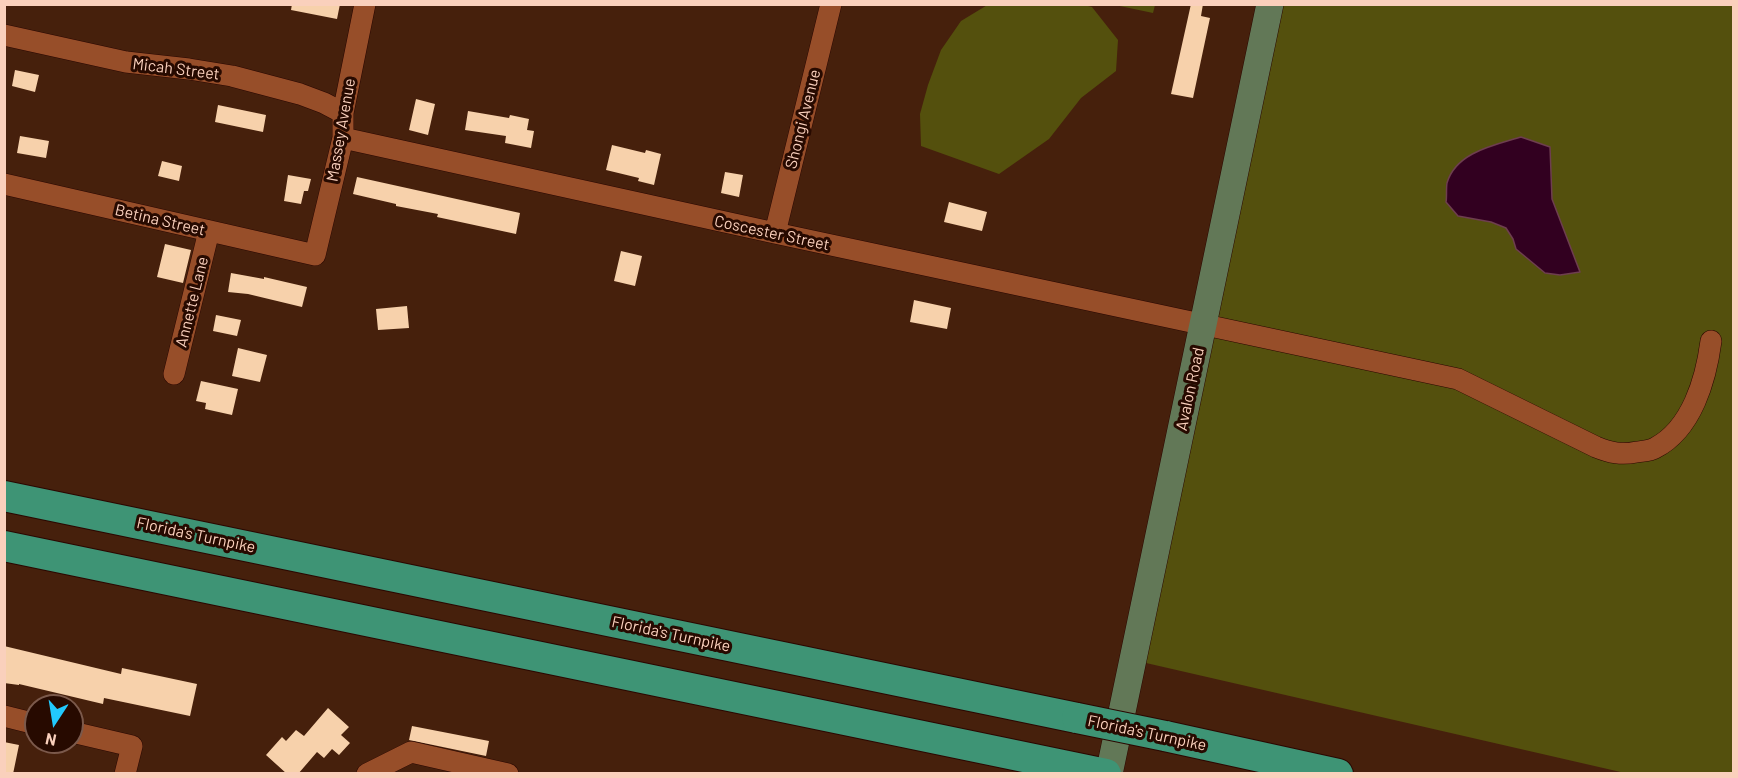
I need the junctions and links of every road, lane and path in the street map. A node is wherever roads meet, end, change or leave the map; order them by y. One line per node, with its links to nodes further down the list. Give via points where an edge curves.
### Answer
1 (365, 4): 5 (street, Massey Avenue)
2 (831, 4): 9 (street, Shongi Avenue)
3 (1270, 4): 11 (main road, Avalon Road)
4 (4, 35): 5 (street, Micah Street, via 126,62 232,76 300,94)
5 (343, 113): 6 (street, Massey Avenue)
6 (343, 138): 9 (street, Coscester Street); 10 (street, Massey Avenue)
7 (4, 184): 8 (street, Betina Street)
8 (209, 231): 10 (street, Betina Street); 13 (street, Annette Lane)
9 (775, 233): 11 (street, Coscester Street)
10 (315, 255)
11 (1203, 325): 12 (street, Coscester Street, via 1458,379 1596,447 1622,454 1653,450 1671,438 1697,397); 22 (main road, Avalon Road)
12 (1711, 341)
13 (174, 374)
14 (4, 496): 23 (highway, Florida's Turnpike, bridge)
15 (4, 546): 22 (highway)
16 (4, 716): 17 (street)
17 (24, 721)
18 (84, 735): 19 (street, via 132,746)
19 (125, 774)
20 (367, 774): 21 (street, via 411,752)
21 (508, 774)
22 (1107, 774)
23 (1338, 774)

